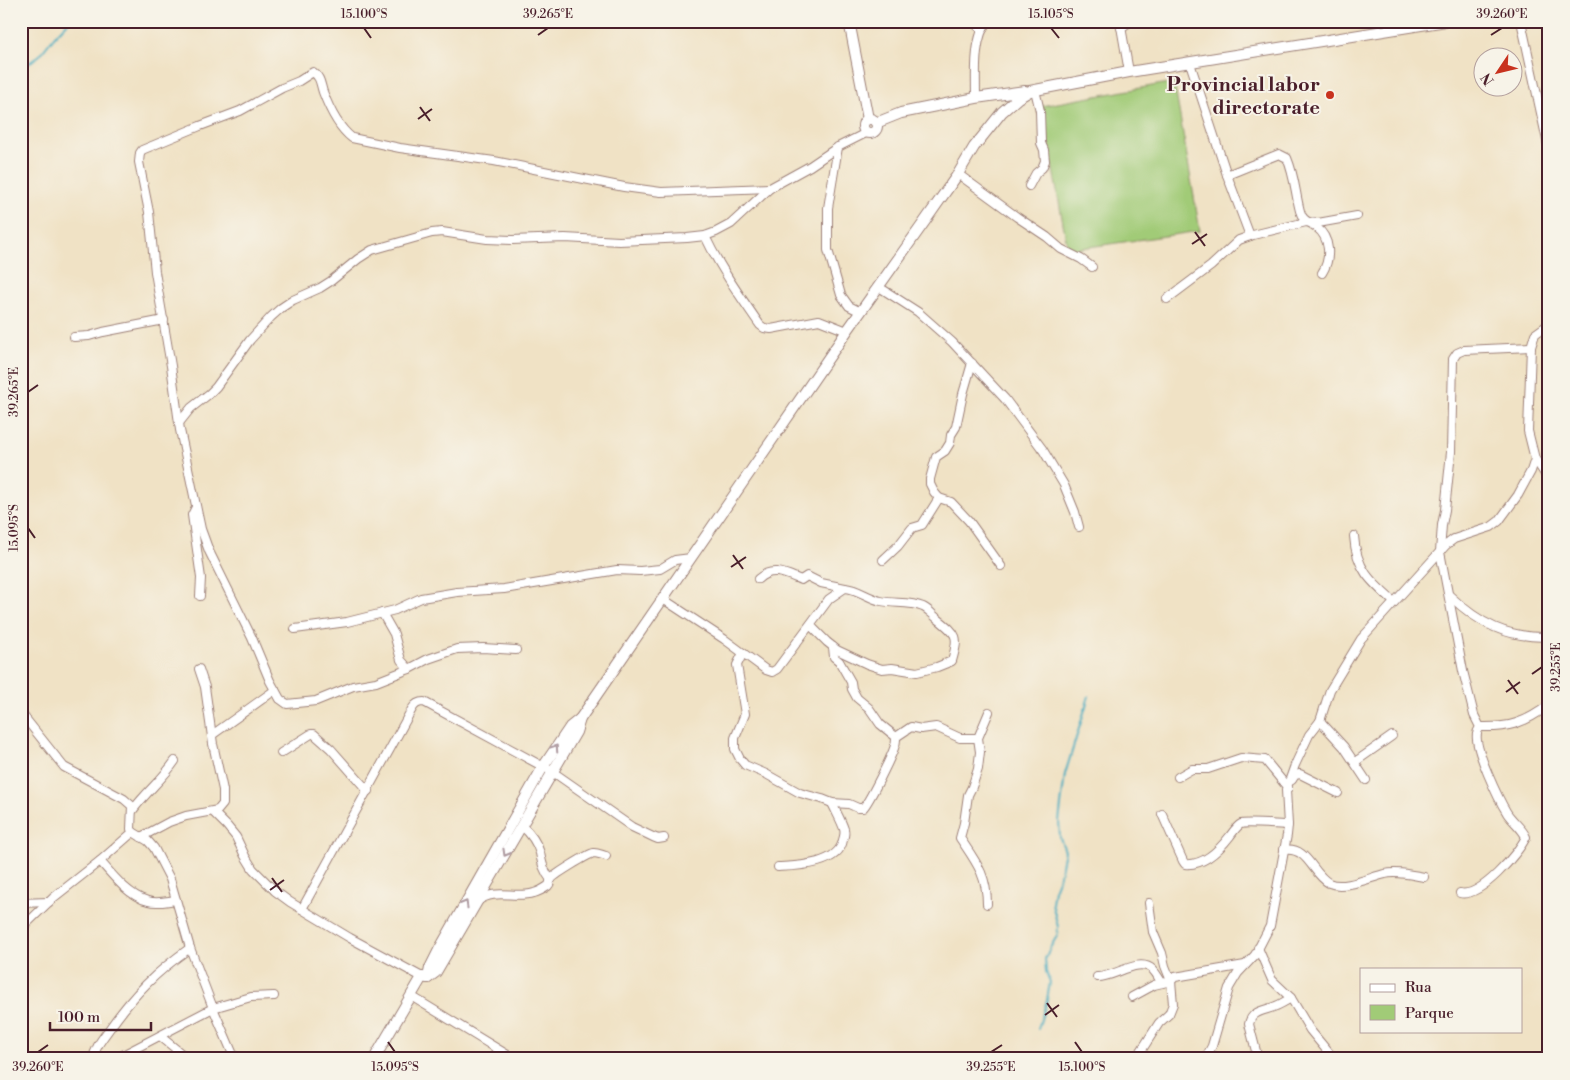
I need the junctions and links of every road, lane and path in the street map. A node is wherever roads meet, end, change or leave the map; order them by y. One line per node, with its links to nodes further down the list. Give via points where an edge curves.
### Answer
1 (850, 21): 13 (street)
2 (972, 21): 8 (street)
3 (988, 21): 8 (street)
4 (1131, 21): 7 (street)
5 (1446, 21): 9 (street)
6 (1521, 21): 16 (street)
7 (1120, 25): 10 (street)
8 (981, 29): 12 (street, via 975,65)
9 (1190, 64): 10 (street); 18 (street)
10 (1130, 72): 11 (street)
11 (1033, 90): 12 (street); 17 (street, via 1002,112 974,147); 19 (street, via 1040,112 1045,161)
12 (976, 98): 13 (street)
13 (872, 121): 14 (street, via 864,122 862,126)
14 (866, 133): 15 (street)
15 (838, 147): 20 (street); 29 (street, via 828,208 828,250 841,295 849,306)
16 (1549, 150)
17 (958, 174): 25 (street, via 1061,249); 27 (street)
18 (1227, 175): 22 (street, via 1279,154 1287,158 1294,176 1300,213); 24 (street)
19 (1029, 186)
20 (770, 188): 23 (street, via 731,224); 30 (street, via 661,192 352,138 346,134 328,104 319,76 313,72 240,112 177,135 140,153)
21 (1357, 216): 22 (street)
22 (1306, 222): 24 (street); 26 (street, via 1323,234 1329,252)
23 (706, 236): 32 (street, via 728,279 764,328 819,320); 36 (street, via 619,241 512,240 432,232 372,250 331,281 293,300 271,317 216,387)
24 (1250, 236): 28 (street, via 1239,240)
25 (1092, 267)
26 (1322, 273)
27 (880, 287): 29 (street); 35 (street, via 918,312)
28 (1167, 299)
29 (861, 312): 32 (street)
30 (164, 320): 33 (street); 36 (street)
31 (1549, 324): 34 (street, via 1535,334)
32 (846, 331): 44 (street)
33 (74, 337)
34 (1531, 347): 37 (street, via 1528,431); 43 (street, via 1464,350 1453,359 1451,452)
35 (972, 363): 39 (street, via 956,427 945,451 936,458 930,479 931,487); 41 (street, via 1005,400 1054,468 1071,500)
36 (179, 423): 40 (street)
37 (1536, 460): 38 (street); 43 (street, via 1518,495 1499,521 1491,527 1454,539)
38 (1549, 480)
39 (939, 498): 45 (street, via 922,526 912,528); 46 (street, via 951,502 963,513)
40 (196, 507): 50 (street, via 192,515 201,578); 62 (street, via 208,551)
41 (1078, 527)
42 (1354, 536): 52 (street, via 1356,551 1367,577)
43 (1440, 552): 49 (street); 52 (street)
44 (691, 558): 51 (street); 53 (street, via 640,571 617,570 521,587 421,598 405,607)
45 (883, 560)
46 (1001, 566)
47 (758, 579): 48 (street, via 771,571 801,580 807,576)
48 (844, 588): 54 (street, via 829,599); 57 (street, via 878,600 923,607 953,631 956,644 952,661 917,672 876,667)
49 (1449, 595): 56 (street, via 1493,628 1523,636); 67 (street, via 1463,671 1474,716)
50 (200, 596)
51 (664, 598): 59 (street); 75 (street, via 580,719 570,727)
52 (1394, 602): 66 (street, via 1361,639 1330,690)
53 (382, 613): 55 (street, via 347,622); 61 (street, via 394,634 401,660)
54 (810, 625): 57 (street); 59 (street, via 772,672)
55 (295, 629)
56 (1549, 637)
57 (833, 647): 70 (street, via 834,657 851,682 855,695)
58 (516, 650): 61 (street, via 457,649)
59 (743, 653): 81 (street, via 737,665 745,714 735,738 736,752 745,766 800,793)
60 (199, 669): 68 (street)
61 (409, 670): 62 (street, via 311,701 287,704)
62 (275, 690): 68 (street)
63 (1549, 706): 67 (street, via 1514,725)
64 (989, 712): 71 (street)
65 (21, 713): 83 (street, via 64,767 128,801)
66 (1320, 721): 74 (street); 79 (street, via 1309,735)
67 (1480, 727): 97 (street, via 1476,734 1485,766 1503,807 1526,837 1498,873 1475,891 1465,895)
68 (212, 735): 84 (street, via 223,790 223,804)
69 (1392, 736): 74 (street)
70 (896, 737): 71 (street, via 911,727 936,727 960,738); 81 (street, via 896,744 866,805 858,808)
71 (978, 738): 103 (street, via 978,769 968,795 960,838 982,874)
72 (281, 753): 78 (street, via 314,734)
73 (175, 761): 83 (street)
74 (1355, 762): 77 (street)
75 (548, 769): 78 (street, via 421,702 412,710); 82 (street); 90 (street, via 632,827 658,839)
76 (1178, 776): 79 (street, via 1192,769 1208,769 1240,758 1266,760)
77 (1366, 780)
78 (368, 791): 104 (street)
79 (1287, 791): 80 (street, via 1293,777 1300,774); 87 (street)
80 (1338, 793)
81 (832, 803): 94 (street, via 844,830 843,844 836,853 821,862)
82 (525, 808): 86 (street); 110 (street, one-way to 82)
83 (133, 810): 88 (street)
84 (213, 812): 89 (street, via 186,816); 104 (street, via 236,837 244,856 265,882)
85 (1162, 814): 87 (street, via 1185,864 1211,856 1241,824)
86 (522, 824): 96 (street, via 536,842 542,865); 101 (street, one-way to 101)
87 (1288, 825): 91 (street)
88 (133, 832): 89 (street); 93 (street)
89 (141, 837): 98 (street, via 148,841 160,858)
90 (664, 838)
91 (1284, 850): 95 (street, via 1292,849 1303,856 1328,883 1364,882 1395,873); 107 (street, via 1270,926)
92 (606, 856): 96 (street, via 594,853)
93 (100, 861): 98 (street, via 113,877 140,898 149,902); 99 (street)
94 (778, 867)
95 (1424, 877)
96 (551, 880): 101 (street, via 549,885 534,893 488,895)
97 (1460, 893)
98 (176, 900): 106 (street)
99 (49, 902): 100 (street); 105 (street)
100 (21, 903)
101 (477, 903): 110 (street, via 436,972)
102 (1149, 903): 111 (street, via 1153,932)
103 (987, 904)
104 (302, 909): 110 (street)
105 (21, 929)
106 (190, 948): 117 (street); 119 (street, via 132,998 96,1048)
107 (1258, 948): 108 (street); 116 (street, via 1272,980)
108 (1245, 965): 111 (street, via 1175,977); 126 (street, via 1229,988)
109 (1097, 976): 112 (street, via 1104,977 1131,966 1146,966)
110 (425, 978): 114 (street)
111 (1171, 981): 112 (street); 125 (street, via 1171,1010)
112 (1162, 983): 115 (street)
113 (274, 996): 117 (street, via 251,997)
114 (411, 996): 123 (street); 124 (street)
115 (1132, 998)
116 (1291, 998): 127 (street, via 1256,1012 1250,1018); 128 (street, via 1310,1030)
117 (213, 1008): 118 (street); 122 (street)
118 (160, 1036): 120 (street); 121 (street)
119 (93, 1059)
120 (115, 1059)
121 (188, 1059)
122 (235, 1059)
123 (374, 1059)
124 (514, 1059)
125 (1136, 1059)
126 (1205, 1059)
127 (1258, 1059)
128 (1334, 1059)

